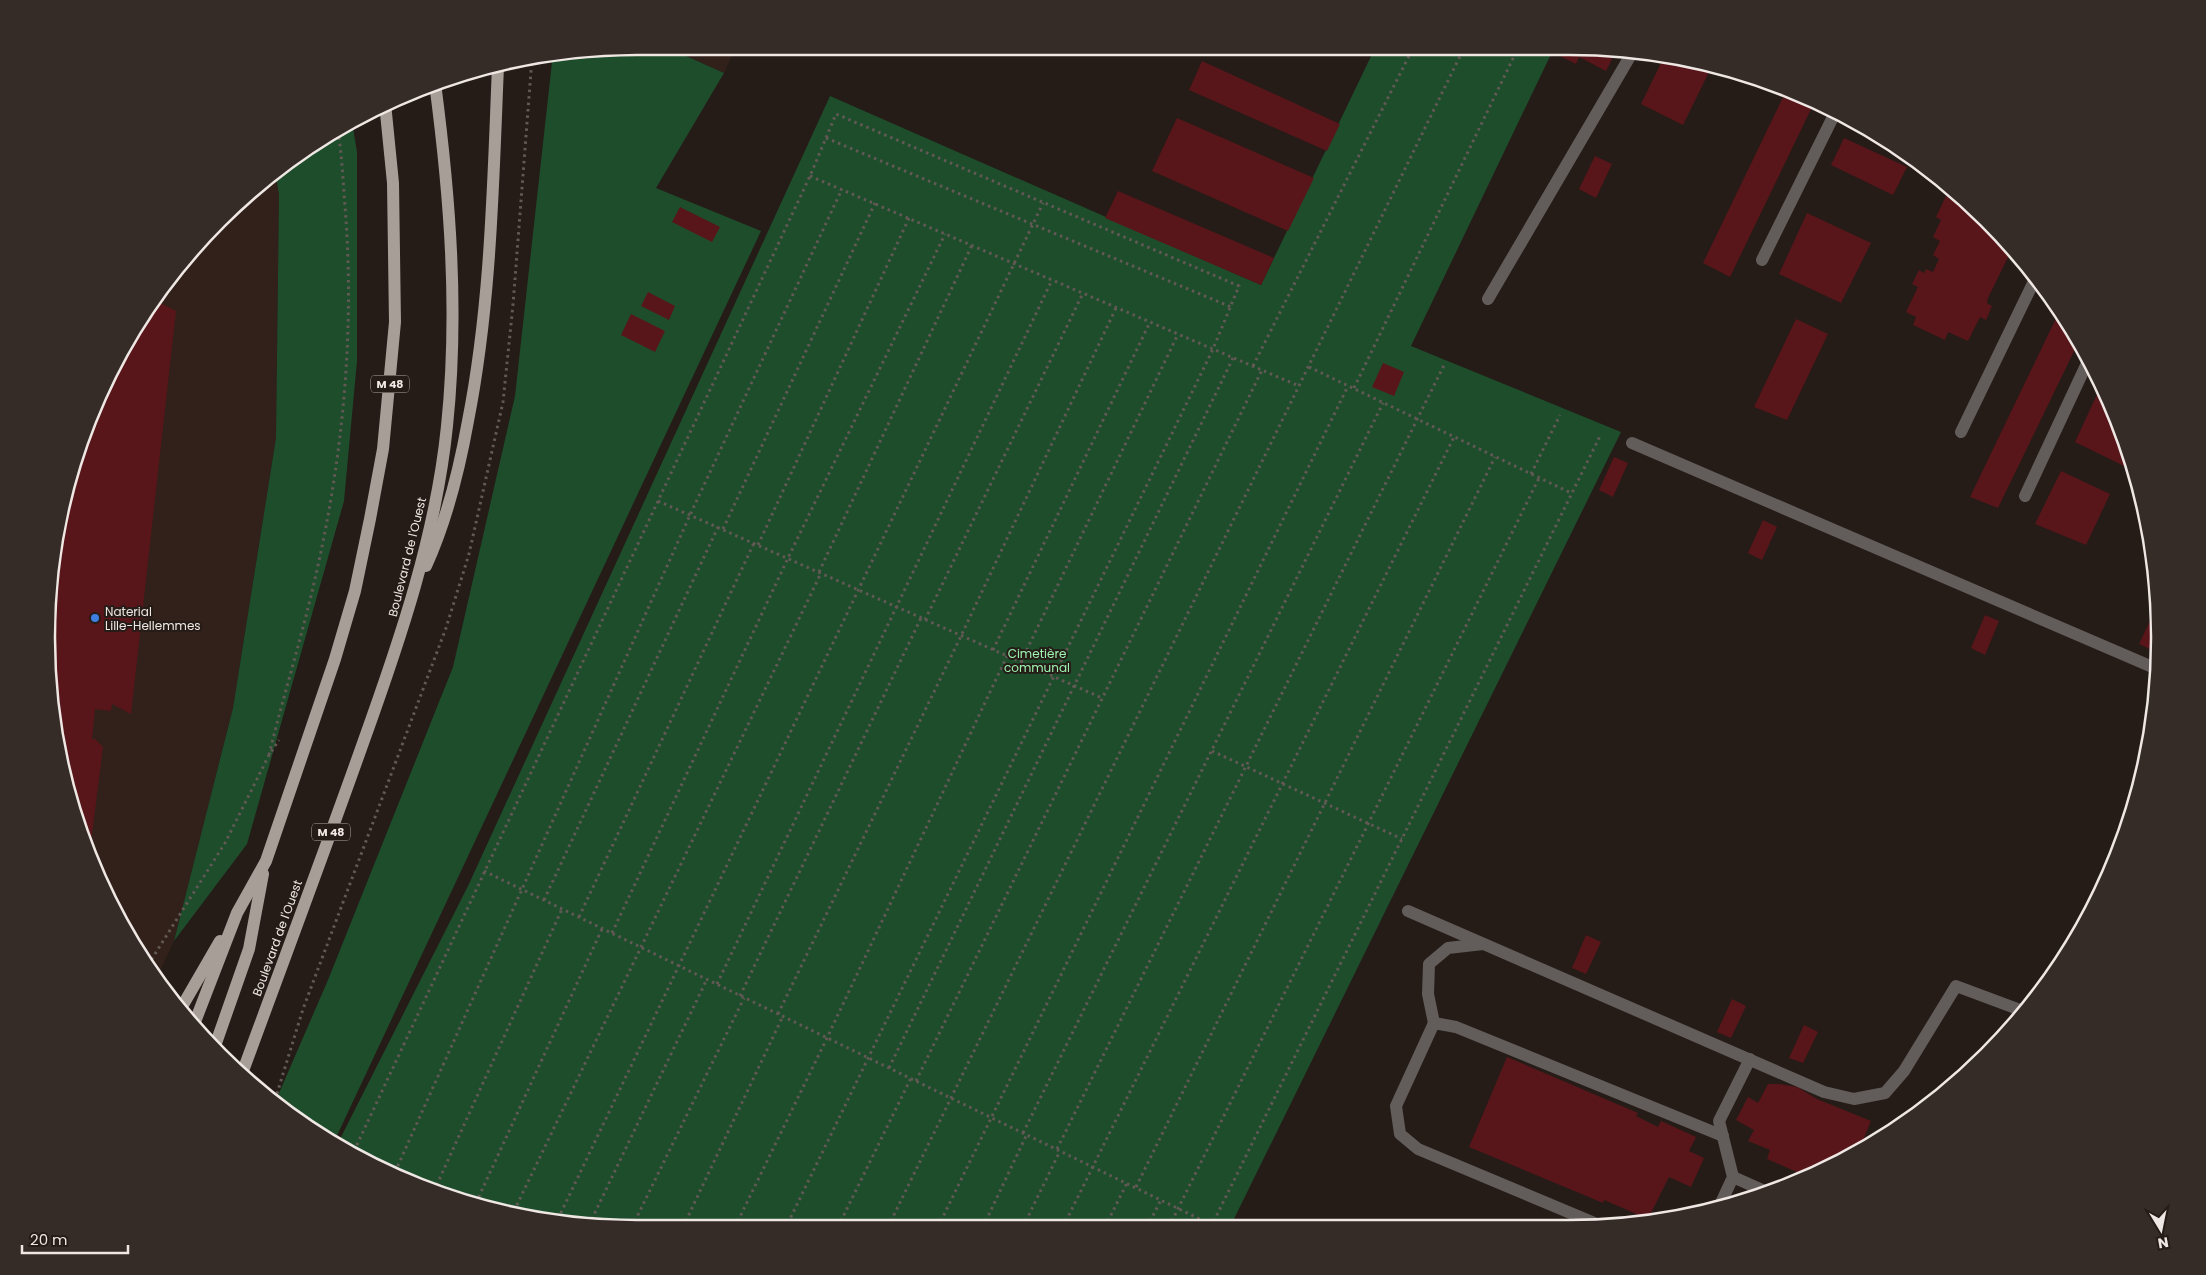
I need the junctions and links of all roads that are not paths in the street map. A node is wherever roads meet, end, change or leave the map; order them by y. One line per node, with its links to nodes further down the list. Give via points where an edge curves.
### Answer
1 (1628, 58): 8 (lane)
2 (498, 72): 13 (main road, via 489,270 476,380 449,506)
3 (436, 91): 13 (main road, Boulevard de l'Ouest / M 48, via 445,158 454,316 447,429 435,503)
4 (387, 112): 15 (main road, M 48, via 393,183 395,322 383,449 355,591)
5 (1832, 118): 6 (lane)
6 (1762, 260)
7 (2032, 285): 10 (lane)
8 (1488, 299)
9 (2085, 368): 12 (lane)
10 (1961, 432)
11 (1632, 443): 14 (lane)
12 (2025, 496)
13 (414, 591): 25 (main road, Boulevard de l'Ouest / M 48, via 350,781)
14 (2150, 666)
15 (266, 861): 17 (main road, M 48); 23 (main road, via 249,949)
16 (1408, 911): 18 (lane)
17 (238, 913): 19 (main road); 21 (main road, M 48)
18 (1485, 943): 22 (lane, via 1448,948 1429,964 1428,994); 24 (lane)
19 (184, 1003)
20 (2017, 1009): 24 (lane, via 1956,986 1904,1071 1885,1093 1854,1099 1824,1092)
21 (197, 1018)
22 (1434, 1023): 26 (lane, via 1456,1027); 30 (lane, via 1396,1106 1400,1134 1418,1149)
23 (216, 1039)
24 (1750, 1059): 26 (lane, via 1719,1122)
25 (245, 1067)
26 (1723, 1136): 27 (lane)
27 (1733, 1177): 28 (lane); 29 (lane)
28 (1758, 1188)
29 (1723, 1199)
30 (1584, 1220)

